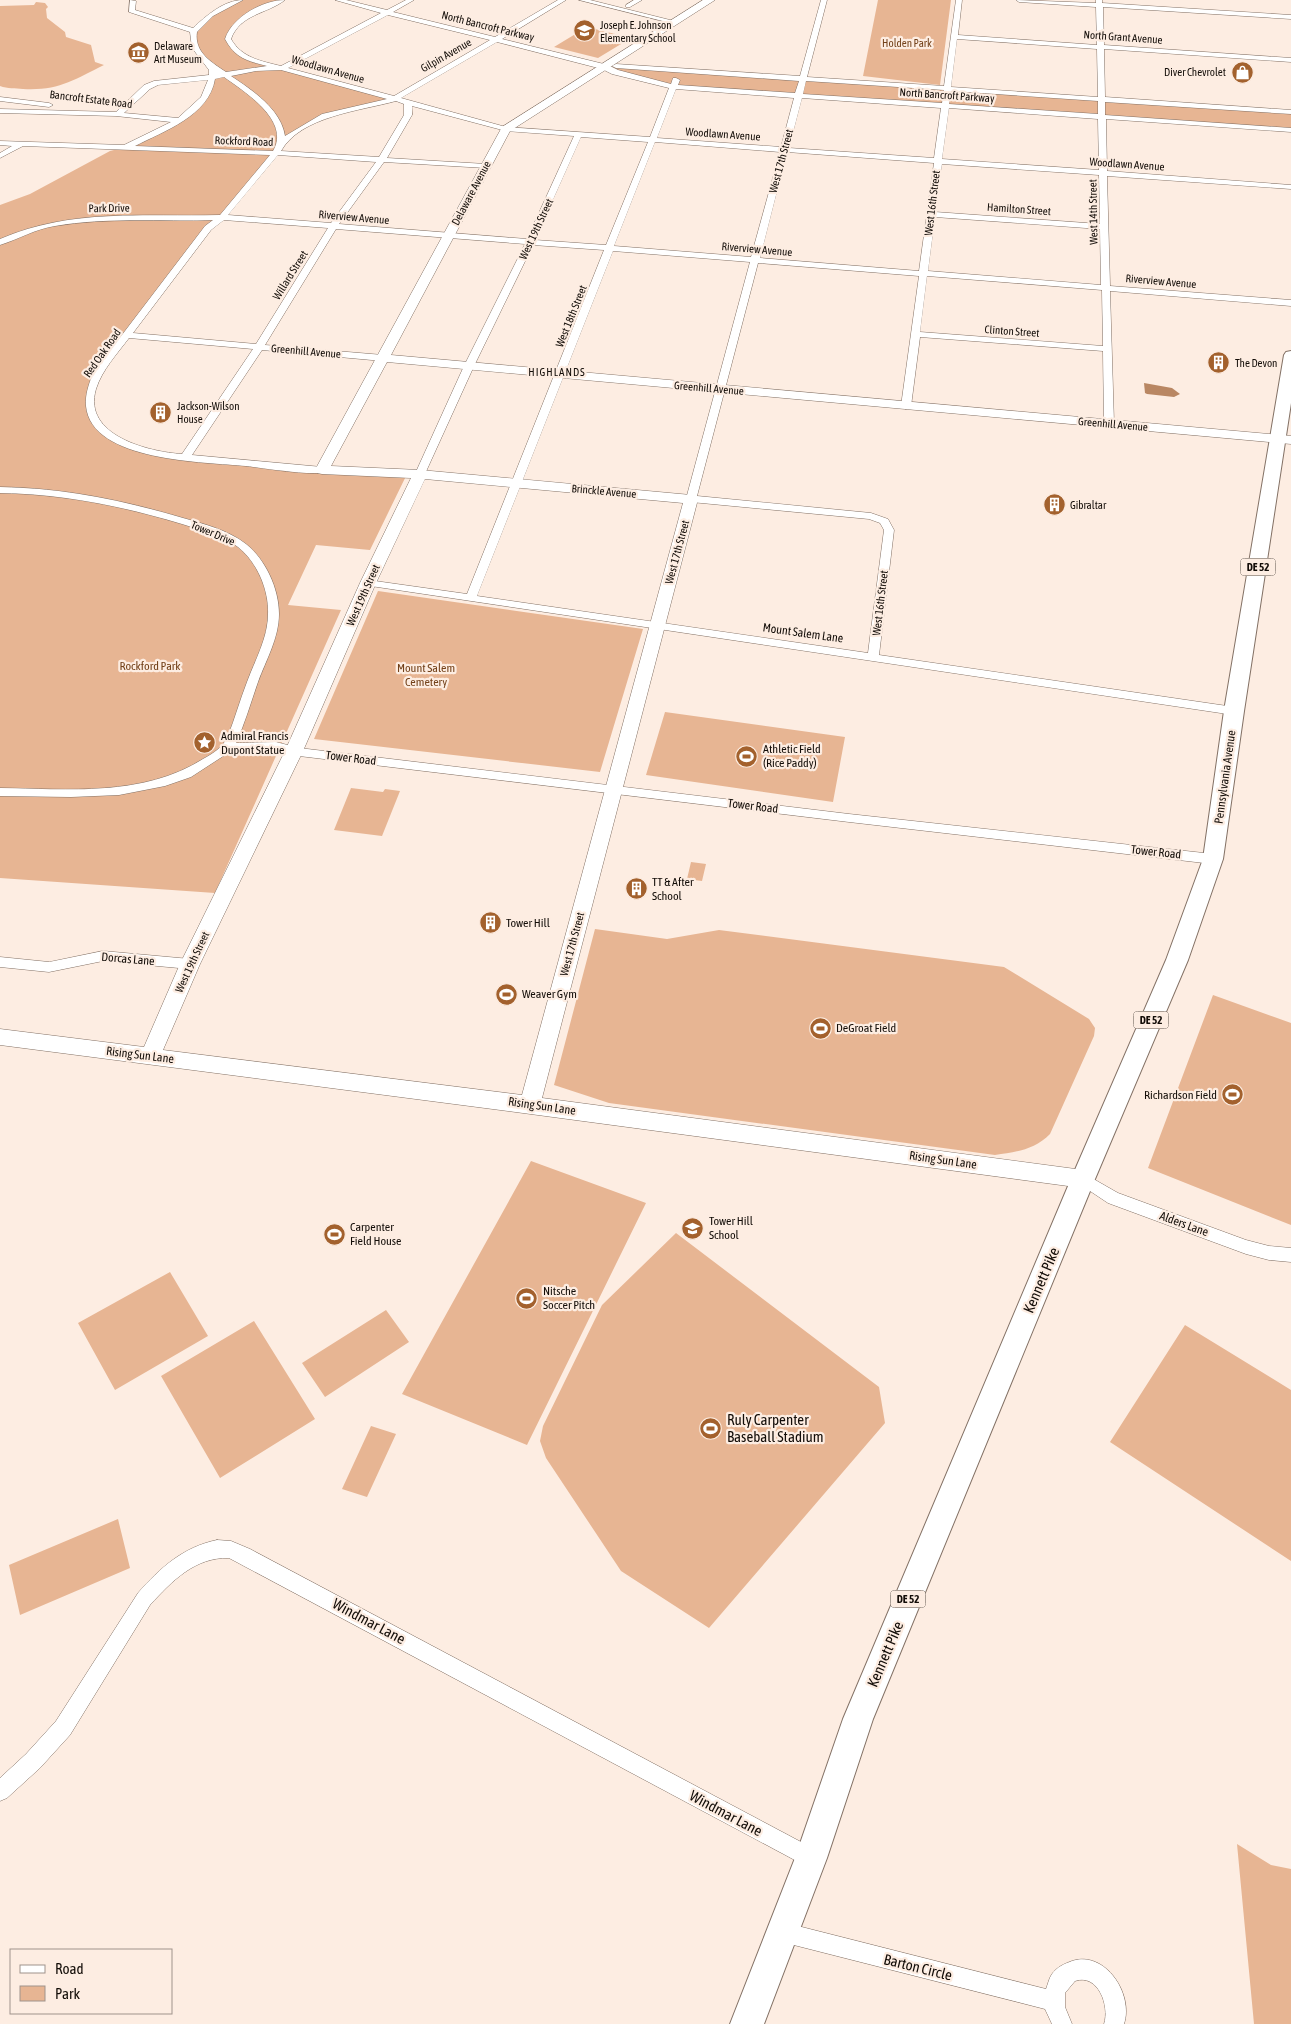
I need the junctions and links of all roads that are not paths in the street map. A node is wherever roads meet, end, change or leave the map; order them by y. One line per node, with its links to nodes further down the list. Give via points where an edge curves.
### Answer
1 (131, 0): 20 (street, via 131,11)
2 (240, 0): 20 (street, via 210,15)
3 (282, 0): 24 (street, Woodlawn Avenue, via 244,19 230,30 228,39 234,50)
4 (338, 0): 17 (street, North Bancroft Parkway)
5 (411, 0): 17 (street)
6 (563, 0): 22 (street, Gilpin Avenue)
7 (582, 0): 19 (street)
8 (639, 0): 15 (street)
9 (710, 0): 19 (street, Delaware Avenue)
10 (824, 0): 33 (street, West 17th Street)
11 (959, 0): 21 (street, West 16th Street)
12 (1020, 0): 14 (street)
13 (1164, 0): 16 (street)
14 (1100, 2): 16 (street); 23 (street, West 14th Street)
15 (628, 6)
16 (1165, 9): 18 (street)
17 (388, 12): 22 (street, North Bancroft Parkway); 28 (street)
18 (1291, 17)
19 (675, 22): 27 (street, Delaware Avenue)
20 (194, 31): 26 (street, via 193,44)
21 (954, 37): 23 (street, North Grant Avenue); 36 (street, West 16th Street)
22 (496, 40): 27 (street, North Bancroft Parkway); 40 (street, Gilpin Avenue)
23 (1101, 47): 25 (street, North Grant Avenue); 39 (street, West 14th Street)
24 (251, 60): 28 (street, Woodlawn Avenue); 29 (street)
25 (1291, 60)
26 (209, 64): 31 (street); 32 (street)
27 (605, 67): 30 (street, North Bancroft Parkway); 35 (street, North Bancroft Parkway); 48 (street, Delaware Avenue)
28 (282, 68): 29 (street); 40 (street, Woodlawn Avenue)
29 (246, 70): 31 (street); 34 (street)
30 (680, 70): 33 (street, North Bancroft Parkway); 35 (street, West 18th Street)
31 (226, 74): 32 (street); 34 (street)
32 (213, 77): 45 (street, via 146,87); 47 (street, via 205,98)
33 (803, 79): 36 (street, North Bancroft Parkway); 37 (street, West 17th Street)
34 (236, 82): 52 (street, via 269,111 280,128)
35 (674, 87): 37 (street, North Bancroft Parkway); 51 (street, West 18th Street)
36 (947, 89): 39 (street, North Bancroft Parkway); 42 (street, West 16th Street)
37 (798, 96): 42 (street, North Bancroft Parkway); 56 (street, West 17th Street)
38 (0, 99): 45 (street, Bancroft Estate Road)
39 (1102, 99): 44 (street, North Bancroft Parkway); 46 (street, West 14th Street)
40 (393, 100): 41 (street, Woodlawn Avenue); 52 (street, via 325,116)
41 (407, 103): 48 (street, Woodlawn Avenue); 59 (street, Willard Street, via 408,115)
42 (945, 106): 46 (street, North Bancroft Parkway); 60 (street, West 16th Street)
43 (0, 111): 45 (street)
44 (1291, 112)
45 (118, 114): 47 (street, Bancroft Estate Road)
46 (1102, 117): 49 (street, North Bancroft Parkway); 62 (street, West 14th Street)
47 (179, 120): 55 (street)
48 (506, 129): 50 (street, Woodlawn Avenue); 61 (street, Delaware Avenue)
49 (1291, 130)
50 (578, 135): 51 (street, Woodlawn Avenue); 70 (street, West 19th Street)
51 (652, 141): 56 (street, Woodlawn Avenue); 71 (street, West 18th Street)
52 (281, 142): 57 (street, Red Oak Road)
53 (0, 143): 54 (street, Rockford Road)
54 (22, 144): 55 (street, Rockford Road); 58 (street)
55 (124, 148): 57 (street, Rockford Road)
56 (784, 150): 60 (street, Woodlawn Avenue); 72 (street, West 17th Street)
57 (276, 153): 59 (street, Rockford Road); 65 (street, Red Oak Road)
58 (0, 156)
59 (382, 159): 61 (street, Rockford Road); 66 (street, Willard Street)
60 (938, 161): 62 (street, Woodlawn Avenue); 64 (street, West 16th Street)
61 (486, 166): 68 (street, Delaware Avenue)
62 (1103, 174): 63 (street, Woodlawn Avenue); 67 (street, West 14th Street)
63 (1291, 187)
64 (931, 214): 67 (street, Hamilton Street); 73 (street, West 16th Street)
65 (222, 217): 66 (street, Riverview Avenue); 69 (street, Park Drive, via 79,220 36,229); 77 (street, Red Oak Road, via 208,228)
66 (333, 226): 68 (street, Riverview Avenue); 78 (street, Willard Street)
67 (1105, 227): 74 (street, West 14th Street)
68 (449, 236): 70 (street, Riverview Avenue); 81 (street, Delaware Avenue)
69 (0, 242)
70 (530, 242): 71 (street, Riverview Avenue); 82 (street, West 19th Street)
71 (610, 248): 72 (street, Riverview Avenue); 83 (street, West 18th Street)
72 (755, 260): 73 (street, Riverview Avenue); 84 (street, West 17th Street)
73 (923, 274): 74 (street, Riverview Avenue); 76 (street, West 16th Street)
74 (1106, 288): 75 (street, Riverview Avenue); 79 (street, West 14th Street)
75 (1291, 303)
76 (915, 334): 79 (street, Clinton Street); 85 (street, West 16th Street)
77 (128, 335): 78 (street, Greenhill Avenue); 88 (street, Red Oak Road, via 94,380 89,396 91,412 99,426 122,443 154,454)
78 (259, 347): 81 (street, Greenhill Avenue); 88 (street, Willard Street)
79 (1108, 349): 86 (street, West 14th Street)
80 (1291, 355): 87 (main road, Pennsylvania Avenue / DE 52)
81 (383, 358): 82 (street, Greenhill Avenue); 89 (street, Delaware Avenue)
82 (468, 366): 83 (street, Greenhill Avenue); 90 (street, West 19th Street)
83 (560, 374): 84 (street, Greenhill Avenue); 91 (street, West 18th Street)
84 (720, 389): 85 (street, Greenhill Avenue); 93 (street, West 17th Street)
85 (906, 406): 86 (street, Greenhill Avenue)
86 (1109, 424): 87 (street, Greenhill Avenue)
87 (1285, 440): 99 (main road, Pennsylvania Avenue / DE 52)
88 (185, 458): 89 (street, Red Oak Road)
89 (322, 470): 90 (street, Brinckle Avenue)
90 (420, 474): 91 (street, Brinckle Avenue); 95 (street, West 19th Street)
91 (516, 483): 93 (street, Brinckle Avenue); 96 (street, West 18th Street)
92 (0, 490): 100 (street, Tower Drive, via 88,496 122,503 206,528 242,546 265,578 273,604 273,619 271,635)
93 (691, 499): 94 (street, Brinckle Avenue, via 871,516); 97 (street, West 17th Street)
94 (884, 521): 98 (street, West 16th Street, via 889,530)
95 (368, 583): 96 (street, Mount Salem Lane); 101 (street, West 19th Street)
96 (470, 598): 97 (street, Mount Salem Lane)
97 (657, 626): 98 (street, Mount Salem Lane); 102 (street, West 17th Street)
98 (873, 657): 99 (street, Mount Salem Lane)
99 (1234, 711): 104 (main road, Pennsylvania Avenue / DE 52)
100 (228, 747): 101 (street, via 276,746); 103 (street, via 188,774 156,784 116,790)
101 (294, 751): 102 (street, Tower Road); 106 (street, West 19th Street)
102 (614, 789): 104 (street, Tower Road); 109 (street, West 17th Street)
103 (0, 792)
104 (1213, 859): 110 (main road, Pennsylvania Avenue / DE 52, via 1177,960)
105 (3, 962): 106 (street, Dorcas Lane, via 49,967 103,956)
106 (190, 964): 108 (street, West 19th Street)
107 (0, 1037): 108 (street, Rising Sun Lane)
108 (150, 1056): 109 (street, Rising Sun Lane)
109 (530, 1105): 110 (street, Rising Sun Lane)
110 (1083, 1178): 111 (street, Alders Lane, via 1113,1198 1246,1247); 113 (main road, Kennett Pike / DE 52, via 858,1718)
111 (1291, 1255)
112 (0, 1791): 113 (street, Windmar Lane, via 63,1728 144,1599 159,1582 174,1569 205,1552 230,1549)
113 (811, 1858): 114 (main road, Kennett Pike / DE 52)
114 (782, 1932): 115 (street, Barton Circle); 116 (main road, Kennett Pike / DE 52)
115 (1054, 2001): 117 (street); 118 (street, via 1057,1982 1064,1974 1082,1969 1093,1972 1110,1987 1116,2010)
116 (747, 2024)
117 (1062, 2024)
118 (1114, 2024)

